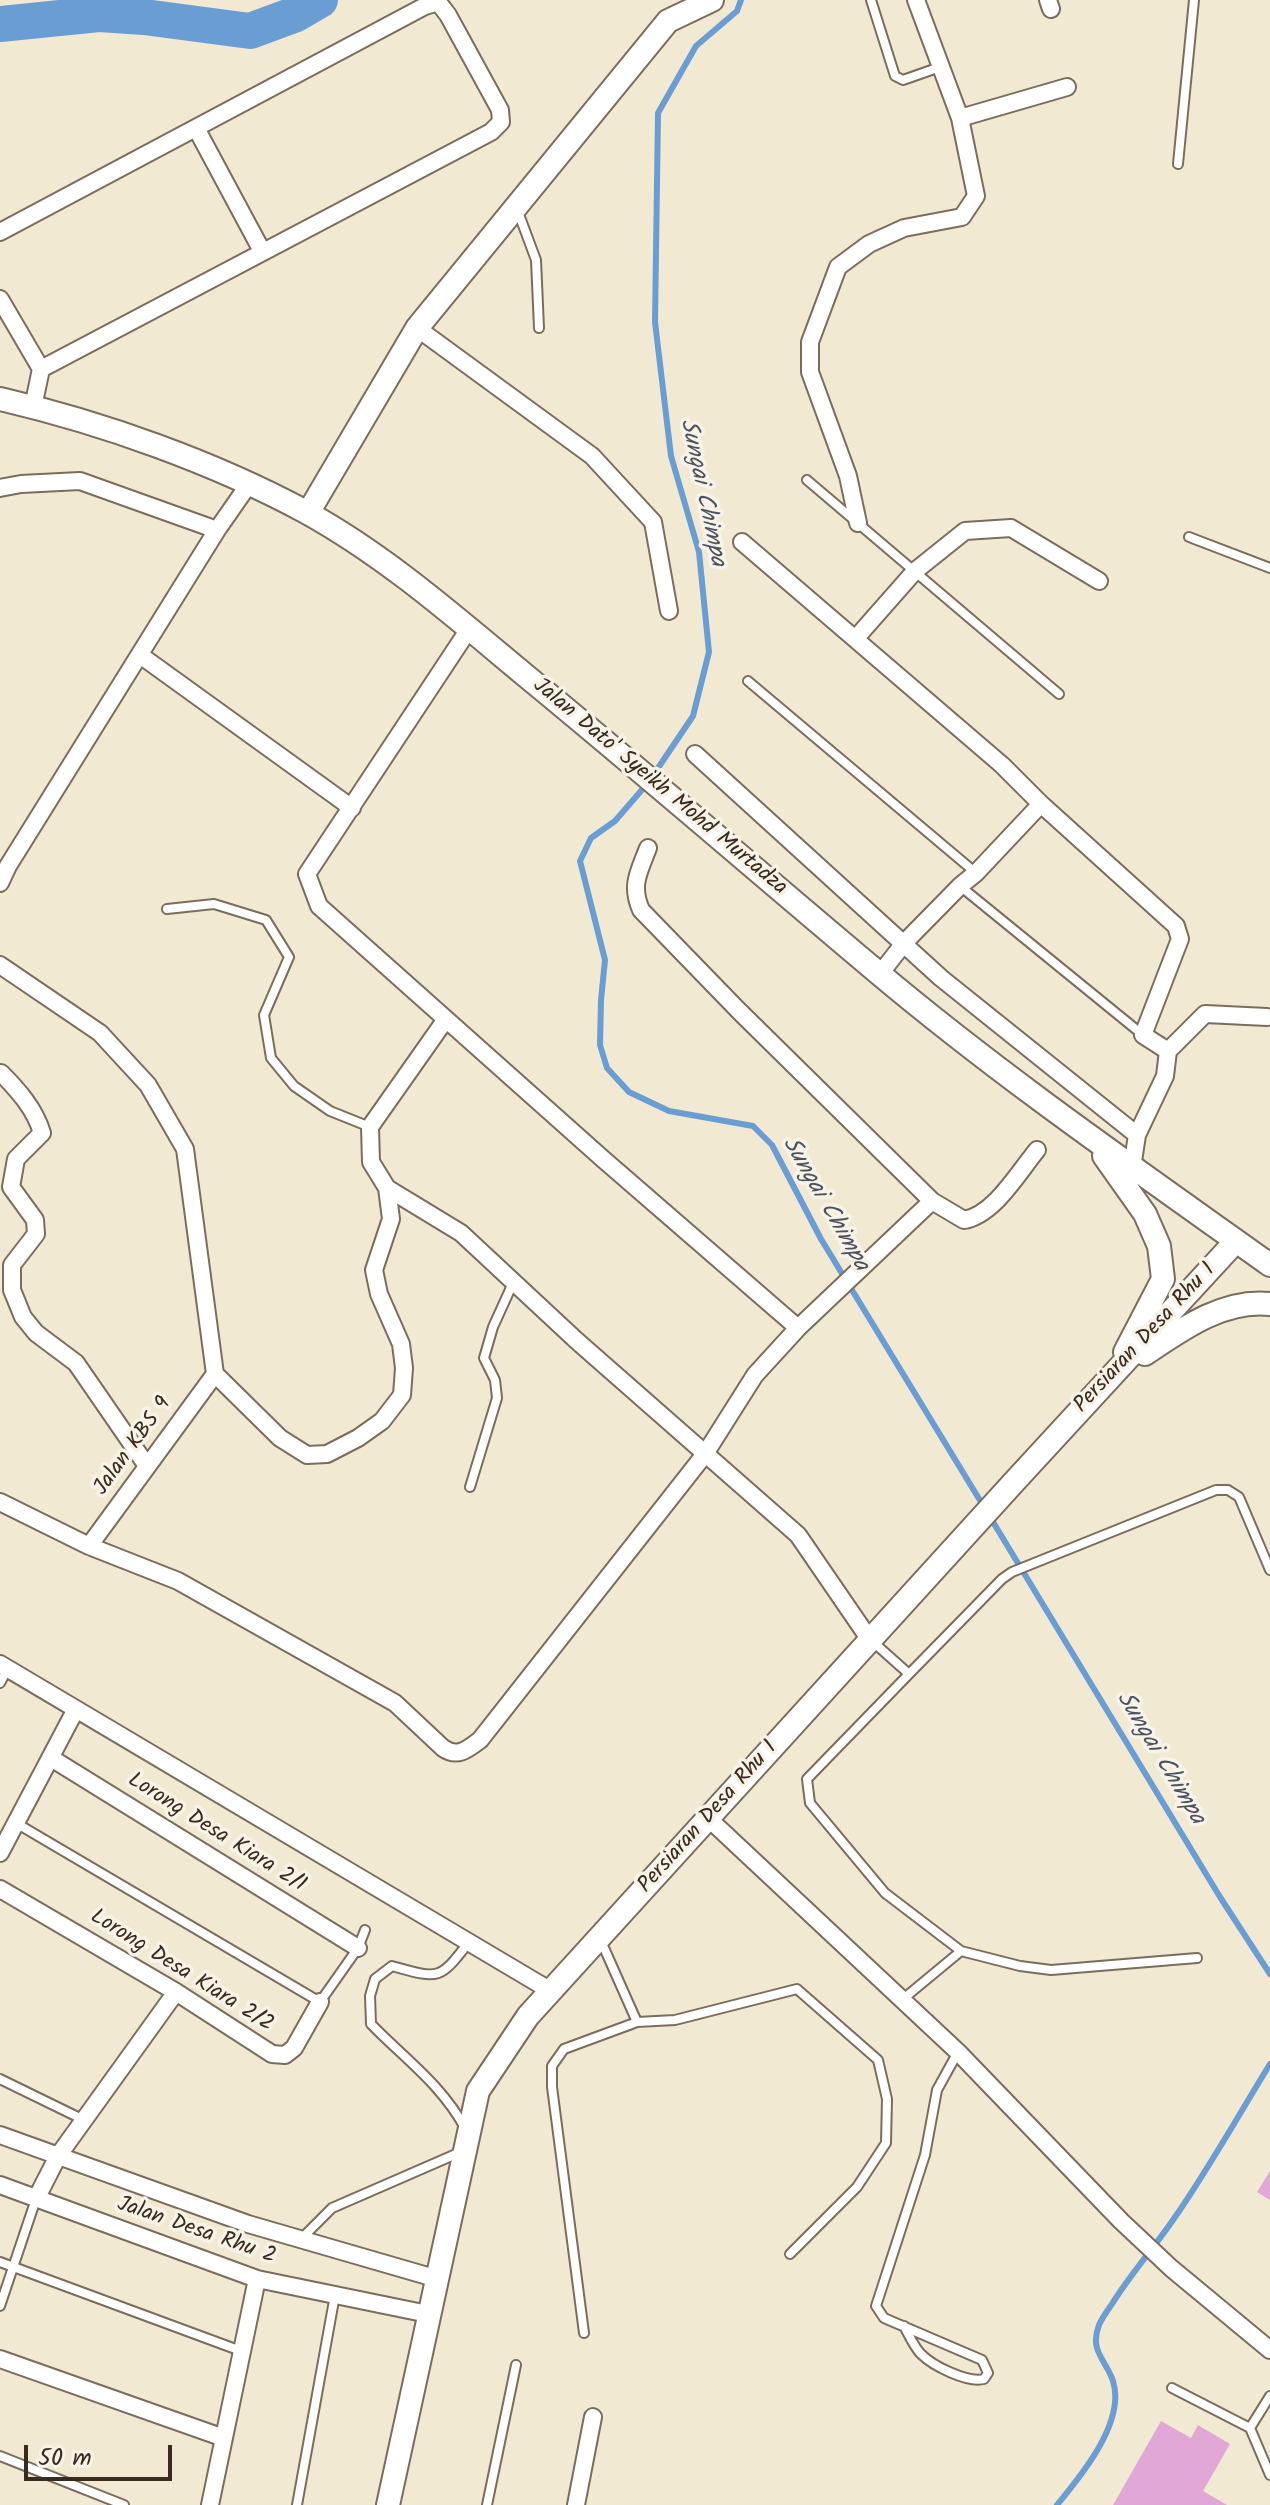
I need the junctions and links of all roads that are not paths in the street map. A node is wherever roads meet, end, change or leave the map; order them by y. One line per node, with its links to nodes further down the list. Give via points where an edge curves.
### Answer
1 (712, 0): 10 (street, via 668,21)
2 (871, 0): 5 (lane, via 895,76 903,80)
3 (916, 0): 5 (street)
4 (1194, 0): 9 (lane)
5 (941, 67): 7 (street)
6 (1067, 87): 7 (street)
7 (960, 118): 23 (street, via 976,196 962,217 904,228 869,244 838,267 810,342 810,372 848,476)
8 (196, 128): 11 (street); 12 (street); 12 (street, via 438,2 500,110 501,122 491,132)
9 (1178, 164)
10 (517, 208): 14 (street); 15 (lane, via 536,260)
11 (0, 232)
12 (262, 251): 16 (street)
13 (0, 299): 16 (street)
14 (417, 328): 22 (street); 30 (street, via 592,456 653,522)
15 (539, 328)
16 (41, 369): 18 (street)
17 (0, 399): 18 (street, Jalan Dato' Syeikh Mohd Murtadza)
18 (33, 407): 20 (street, Jalan Dato' Syeikh Mohd Murtadza, via 145,442)
19 (807, 480): 23 (lane)
20 (249, 484): 22 (street, Jalan Dato' Syeikh Mohd Murtadza); 24 (street)
21 (0, 488): 24 (street, via 80,481)
22 (308, 513): 31 (street, Jalan Dato' Syeikh Mohd Murtadza, via 395,568)
23 (858, 523): 28 (lane)
24 (217, 530): 33 (street)
25 (1189, 537): 27 (lane)
26 (742, 542): 32 (street)
27 (1270, 568)
28 (915, 571): 29 (street, via 965,531 1011,528); 32 (street); 35 (lane)
29 (1099, 581)
30 (669, 611)
31 (469, 629): 38 (street); 46 (street, Jalan Dato' Syeikh Mohd Murtadza)
32 (856, 638): 37 (street)
33 (140, 655): 38 (street); 41 (street)
34 (748, 681): 40 (lane)
35 (1059, 694)
36 (695, 754): 44 (street)
37 (1041, 804): 40 (street); 49 (street, via 1176,926 1180,939)
38 (352, 808): 48 (street, via 307,874 319,906)
39 (648, 848): 58 (street, via 636,878 641,910)
40 (976, 873): 42 (street)
41 (0, 883)
42 (960, 886): 44 (street); 49 (lane)
43 (167, 909): 52 (lane, via 214,904 266,920 289,957 264,1015 271,1058 294,1086 330,1111)
44 (904, 943): 46 (street); 53 (street)
45 (0, 965): 64 (street, via 100,1033 148,1085 185,1149)
46 (880, 974): 54 (street, Jalan Dato' Syeikh Mohd Murtadza)
47 (1267, 1017): 50 (street, via 1205,1014)
48 (446, 1019): 52 (street); 63 (street)
49 (1143, 1035): 50 (street)
50 (1168, 1051): 53 (street, via 1165,1076)
51 (1, 1073): 67 (street, via 20,1093 42,1133 16,1159 11,1187 35,1220 36,1234 12,1265 12,1290 23,1317 76,1363)
52 (370, 1127): 57 (street, via 371,1162)
53 (1137, 1135): 56 (street)
54 (1094, 1141): 56 (street, Jalan Dato' Syeikh Mohd Murtadza); 65 (street, via 1145,1214 1159,1246 1163,1279)
55 (1037, 1150): 58 (street, via 976,1218 964,1220)
56 (1132, 1168): 59 (street, Jalan Dato' Syeikh Mohd Murtadza)
57 (387, 1188): 61 (street, via 461,1233); 64 (street, via 391,1219 374,1270 401,1344 404,1368 402,1395 382,1421 327,1454 307,1455 280,1438)
58 (932, 1201): 63 (street)
59 (1236, 1241): 60 (street, Jalan Dato' Syeikh Mohd Murtadza); 65 (street, Persiaran Desa Rhu 1)
60 (1270, 1265)
61 (514, 1282): 66 (street); 68 (lane, via 484,1358 497,1398)
62 (1270, 1304): 65 (street, via 1223,1308)
63 (798, 1328): 66 (street, via 755,1375)
64 (215, 1374): 67 (street, Jalan KBS 9)
65 (1114, 1375): 72 (street, Persiaran Desa Rhu 1)
66 (705, 1454): 70 (street, via 480,1740 459,1754 443,1748 395,1703 232,1611 178,1581); 72 (street, via 798,1535)
67 (147, 1466): 70 (street, Jalan KBS 9)
68 (470, 1487)
69 (0, 1502): 70 (street)
70 (89, 1546)
71 (1270, 1570): 74 (lane, via 1239,1497 1216,1490 1012,1572)
72 (870, 1640): 74 (lane); 77 (street, Persiaran Desa Rhu 1)
73 (3, 1672): 75 (street)
74 (909, 1674): 85 (lane, via 807,1779 810,1803 885,1893)
75 (76, 1709): 76 (street); 83 (street)
76 (51, 1758): 78 (street); 84 (street, Lorong Desa Kiara 2/1)
77 (708, 1818): 82 (street, Persiaran Desa Rhu 1); 89 (street)
78 (16, 1823): 79 (street); 90 (lane)
79 (0, 1853)
80 (0, 1889): 88 (street, Lorong Desa Kiara 2/2)
81 (365, 1930): 84 (lane)
82 (600, 1938): 87 (street, Persiaran Desa Rhu 1); 91 (lane)
83 (469, 1942): 87 (street); 96 (lane, via 448,1970 429,1977 392,1966 375,1979 370,1996 371,2024 451,2104)
84 (358, 1948): 90 (lane)
85 (961, 1951): 86 (lane, via 1051,1970); 89 (lane)
86 (1197, 1958)
87 (551, 1991): 96 (street, Persiaran Desa Rhu 1, via 478,2091)
88 (176, 1992): 90 (street, Lorong Desa Kiara 2/2, via 272,2054 285,2055); 94 (street)
89 (903, 1999): 92 (street)
90 (320, 2002)
91 (637, 2022): 101 (lane, via 675,2020 797,1989 878,2060 887,2099 886,2143 857,2187); 110 (lane, via 564,2049 552,2066)
92 (958, 2052): 109 (lane, via 937,2090 925,2155 876,2306 884,2318); 111 (street, via 1121,2221)
93 (0, 2079): 94 (lane)
94 (84, 2120): 97 (street)
95 (0, 2135): 97 (street)
96 (467, 2143): 100 (lane, via 332,2208); 105 (street, Persiaran Desa Rhu 1)
97 (58, 2156): 99 (street); 100 (street)
98 (0, 2185): 99 (street, Jalan Desa Rhu 2)
99 (36, 2199): 103 (lane); 104 (street, Jalan Desa Rhu 2)
100 (300, 2240): 105 (street)
101 (790, 2254)
102 (0, 2262): 103 (lane)
103 (13, 2267): 107 (lane); 112 (lane)
104 (257, 2279): 106 (street, Jalan Desa Rhu 2); 112 (street)
105 (438, 2279): 108 (street, Persiaran Desa Rhu 1)
106 (335, 2295): 108 (street, Jalan Desa Rhu 2); 124 (lane)
107 (0, 2306)
108 (428, 2314): 125 (street, Persiaran Desa Rhu 1)
109 (904, 2326): 109 (lane, via 920,2353 959,2377 974,2381 988,2373 982,2360)
110 (584, 2333)
111 (1270, 2350)
112 (241, 2351): 119 (street)
113 (0, 2359): 119 (street)
114 (516, 2365): 126 (lane)
115 (1172, 2388): 118 (lane)
116 (1270, 2396): 118 (lane)
117 (593, 2417): 127 (street)
118 (1250, 2428): 121 (lane)
119 (224, 2438): 123 (street)
120 (0, 2456): 122 (lane)
121 (1270, 2475)
122 (124, 2505)
123 (210, 2505)
124 (297, 2505)
125 (388, 2505)
126 (487, 2505)
127 (576, 2505)

